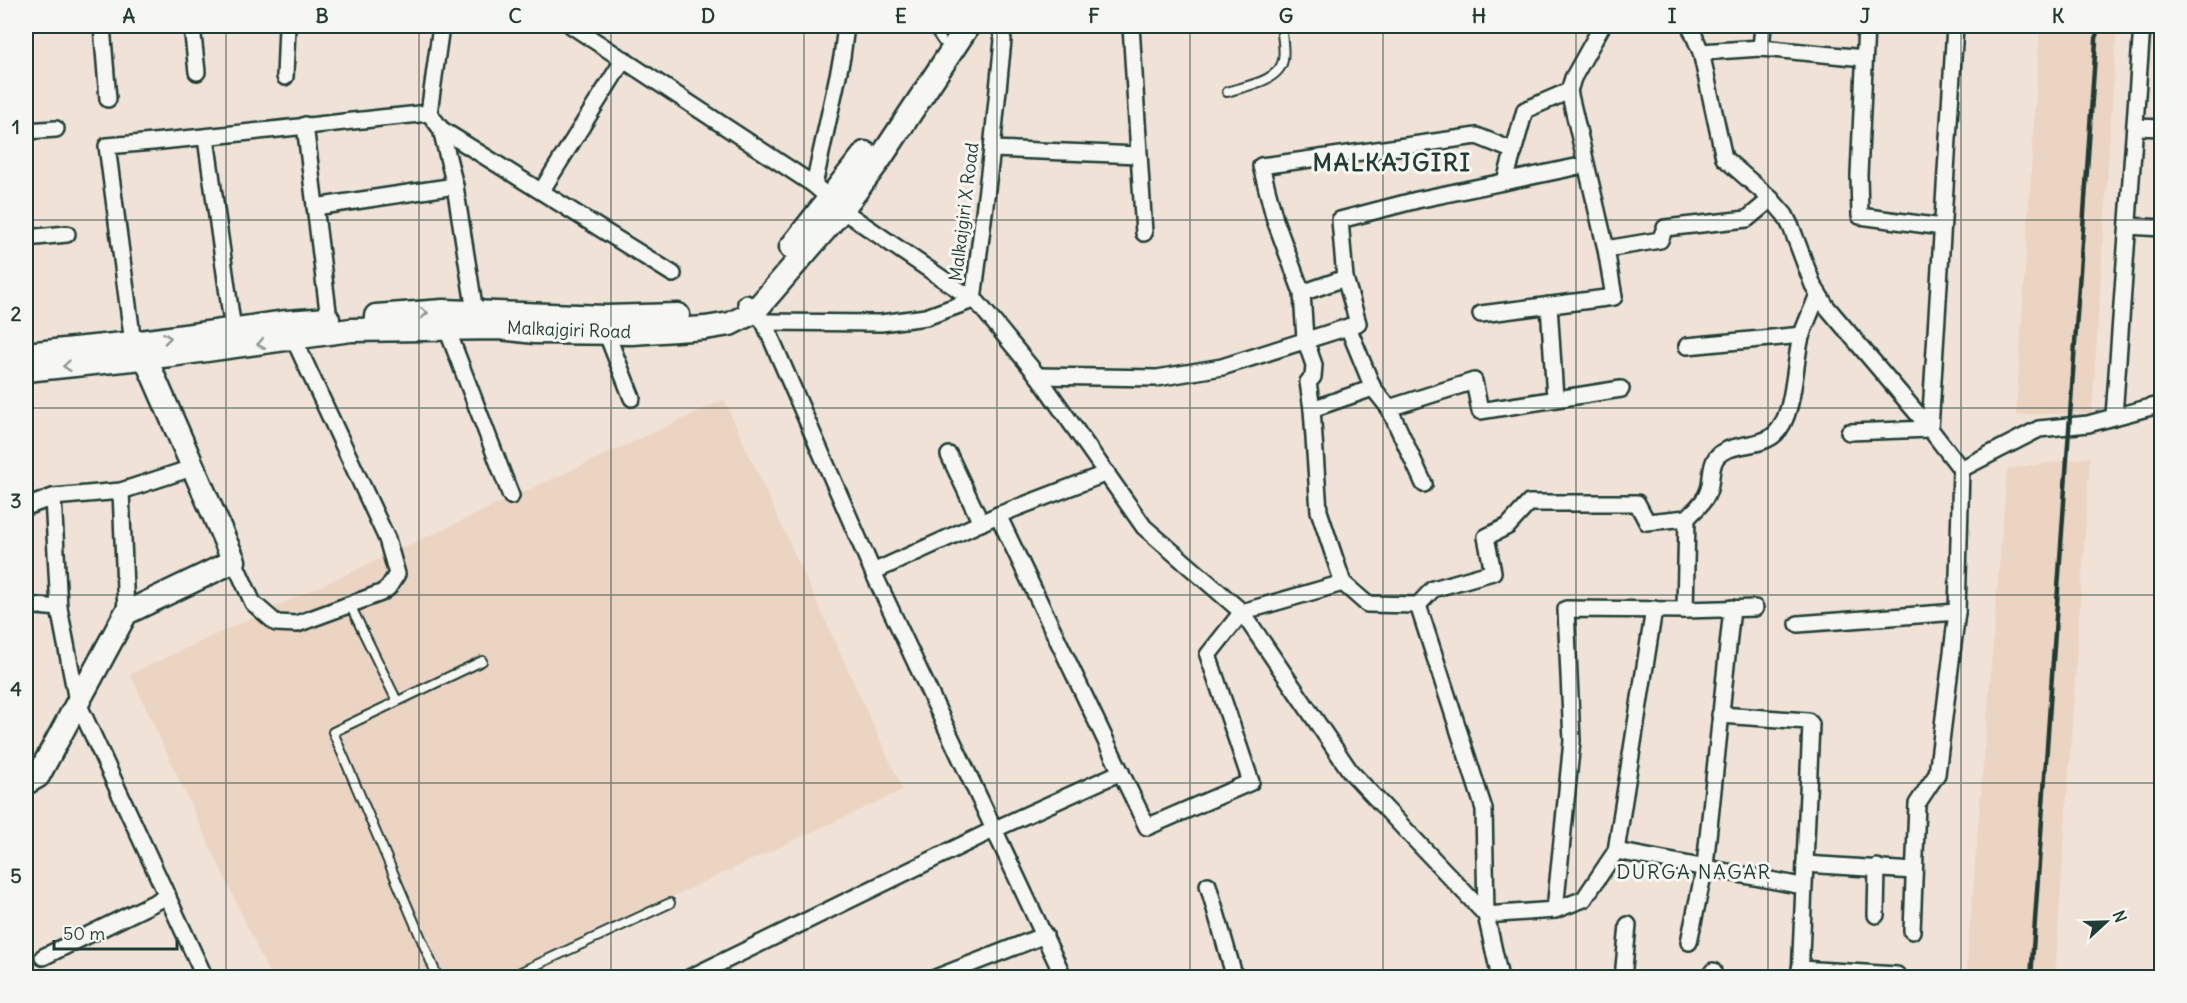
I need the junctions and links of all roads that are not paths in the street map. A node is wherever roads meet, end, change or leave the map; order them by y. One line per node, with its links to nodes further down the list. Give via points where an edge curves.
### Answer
1 (102, 26): 26 (street)
2 (192, 26): 22 (street)
3 (286, 26): 23 (street)
4 (441, 26): 27 (street)
5 (572, 26): 20 (street)
6 (846, 26): 42 (street)
7 (968, 26): 42 (main road, Malkajgiri Road, via 878,162)
8 (1000, 26): 35 (street, Malkajgiri X Road, via 1003,40)
9 (1131, 26): 37 (street)
10 (1281, 26): 25 (lane, via 1283,60 1278,70 1269,78)
11 (1602, 26): 24 (street)
12 (1690, 26): 19 (street)
13 (1763, 26): 18 (street)
14 (1866, 26): 21 (street)
15 (1954, 26): 46 (street)
16 (2142, 26): 29 (street)
17 (942, 31): 42 (main road, Malkajgiri Road, via 924,72)
18 (1761, 48): 19 (street); 21 (street)
19 (1701, 52): 43 (street, via 1725,158)
20 (624, 58): 41 (street); 42 (street)
21 (1864, 58): 46 (street, via 1860,216)
22 (197, 72)
23 (285, 76)
24 (1569, 91): 36 (street, via 1526,110); 38 (street)
25 (1227, 92)
26 (108, 99)
27 (429, 113): 28 (street); 32 (street)
28 (305, 125): 34 (street); 44 (street)
29 (2136, 127): 30 (street); 45 (street)
30 (2162, 128)
31 (56, 129): 33 (street)
32 (441, 129): 40 (street); 41 (street)
33 (26, 131)
34 (206, 138): 64 (street); 70 (street, via 107,146)
35 (992, 148): 37 (street); 56 (street, Malkajgiri X Road)
36 (1514, 151): 39 (street); 54 (street, via 1477,136 1262,166 1275,220)
37 (1139, 155): 48 (street)
38 (1585, 165): 39 (street); 51 (street)
39 (1505, 181): 53 (street, via 1341,220)
40 (455, 186): 44 (street); 58 (street)
41 (542, 190): 52 (street)
42 (828, 198): 56 (street); 59 (main road, Malkajgiri Road, via 754,295)
43 (1771, 199): 51 (street, via 1747,219 1665,228 1660,240); 55 (street, via 1792,229)
44 (315, 207): 61 (street)
45 (2128, 226): 47 (street); 81 (street)
46 (1942, 227): 82 (street)
47 (2162, 228)
48 (1144, 233)
49 (67, 234): 50 (street)
50 (26, 238)
51 (1606, 249): 57 (street, via 1614,297)
52 (673, 274)
53 (1344, 278): 54 (street); 62 (street, via 1358,323)
54 (1302, 293): 68 (street)
55 (1818, 294): 66 (street); 82 (street)
56 (973, 300): 59 (street, Malkajgiri X Road, via 926,317 881,323); 73 (street)
57 (1549, 305): 60 (street); 77 (street)
58 (475, 312): 59 (main road, Malkajgiri Road, via 606,317); 61 (main road, Malkajgiri Road, one-way to 58)
59 (755, 312): 65 (main road, Malkajgiri Road, via 730,324 705,328); 97 (street)
60 (1481, 314)
61 (329, 319): 64 (main road, Malkajgiri Road)
62 (1348, 327): 68 (street); 74 (street)
63 (447, 329): 65 (main road, Malkajgiri Road); 67 (main road, Malkajgiri Road, via 351,330); 90 (street)
64 (233, 330): 70 (main road, Malkajgiri Road, one-way to 64)
65 (606, 332): 76 (street)
66 (1802, 335): 69 (street); 94 (street, via 1783,425 1770,438 1720,454 1713,465 1706,496)
67 (294, 338): 70 (main road, Malkajgiri Road, one-way to 70, via 258,344); 100 (street, via 387,539 397,574 388,588)
68 (1305, 339): 73 (street, via 1222,367 1157,378); 80 (street, via 1314,365 1308,382)
69 (1687, 346)
70 (139, 350): 71 (main road, Malkajgiri Road); 72 (main road, Malkajgiri Road, one-way to 72); 85 (main road)
71 (26, 354)
72 (26, 370)
73 (1038, 376): 87 (street)
74 (1373, 388): 79 (street); 80 (street)
75 (1621, 389): 77 (street)
76 (632, 398)
77 (1555, 398): 79 (street, via 1480,411 1474,381)
78 (2162, 404): 81 (street)
79 (1389, 408): 88 (street)
80 (1312, 409): 98 (street, via 1319,511)
81 (2114, 416): 86 (street, via 2088,424 2039,429)
82 (1930, 429): 83 (street); 86 (street)
83 (1849, 432)
84 (949, 455): 95 (street)
85 (195, 467): 89 (street); 96 (main road)
86 (1961, 469): 108 (street)
87 (1107, 473): 93 (street); 107 (street, via 1144,527)
88 (1424, 484)
89 (121, 491): 91 (street); 109 (street)
90 (511, 496)
91 (53, 497): 92 (street); 102 (street)
92 (26, 507)
93 (998, 515): 95 (street); 115 (street)
94 (1687, 518): 101 (street, via 1647,522 1637,503 1529,503 1509,526 1486,537 1493,572 1433,589); 106 (street)
95 (981, 523): 97 (street)
96 (234, 561): 100 (street, via 253,603 276,623 297,624); 109 (main road)
97 (873, 572): 117 (street)
98 (1343, 583): 101 (street, via 1367,604); 107 (street)
99 (26, 605): 102 (street)
100 (350, 605): 113 (lane)
101 (1418, 605): 128 (street, via 1484,808)
102 (59, 608): 112 (street)
103 (1732, 608): 104 (street); 106 (street); 114 (street)
104 (1755, 608)
105 (1654, 609): 106 (street); 118 (street); 127 (street, via 1566,609 1572,741)
106 (1685, 610)
107 (1242, 612): 115 (street, via 1208,655 1251,782 1147,827); 128 (street, via 1350,771)
108 (1957, 612): 110 (street); 122 (street, via 1937,774 1917,804)
109 (126, 613): 112 (main road)
110 (1797, 624)
111 (482, 661): 113 (lane)
112 (77, 701): 116 (main road, via 39,776); 125 (street)
113 (397, 701): 138 (lane, via 333,732)
114 (1720, 715): 119 (street, via 1810,723); 120 (street)
115 (1121, 772): 117 (street)
116 (26, 783)
117 (993, 830): 132 (street); 140 (street)
118 (1616, 851): 120 (street); 127 (street, via 1584,899)
119 (1805, 864): 121 (street); 124 (street)
120 (1705, 866): 124 (street); 133 (street)
121 (1877, 867): 122 (street); 129 (street)
122 (1914, 871): 131 (street)
123 (1208, 885): 143 (street)
124 (1802, 886): 135 (street)
125 (168, 896): 134 (street); 137 (street)
126 (670, 903): 139 (lane)
127 (1556, 910): 128 (street)
128 (1486, 915): 144 (street)
129 (1876, 915)
130 (1628, 925): 145 (street)
131 (1912, 931)
132 (1045, 934): 141 (street); 142 (street)
133 (1689, 942)
134 (43, 957)
135 (1800, 973): 136 (street)
136 (1897, 975)
137 (205, 978)
138 (438, 978)
139 (508, 978)
140 (689, 978)
141 (935, 978)
142 (1064, 978)
143 (1234, 978)
144 (1500, 978)
145 (1623, 978)

